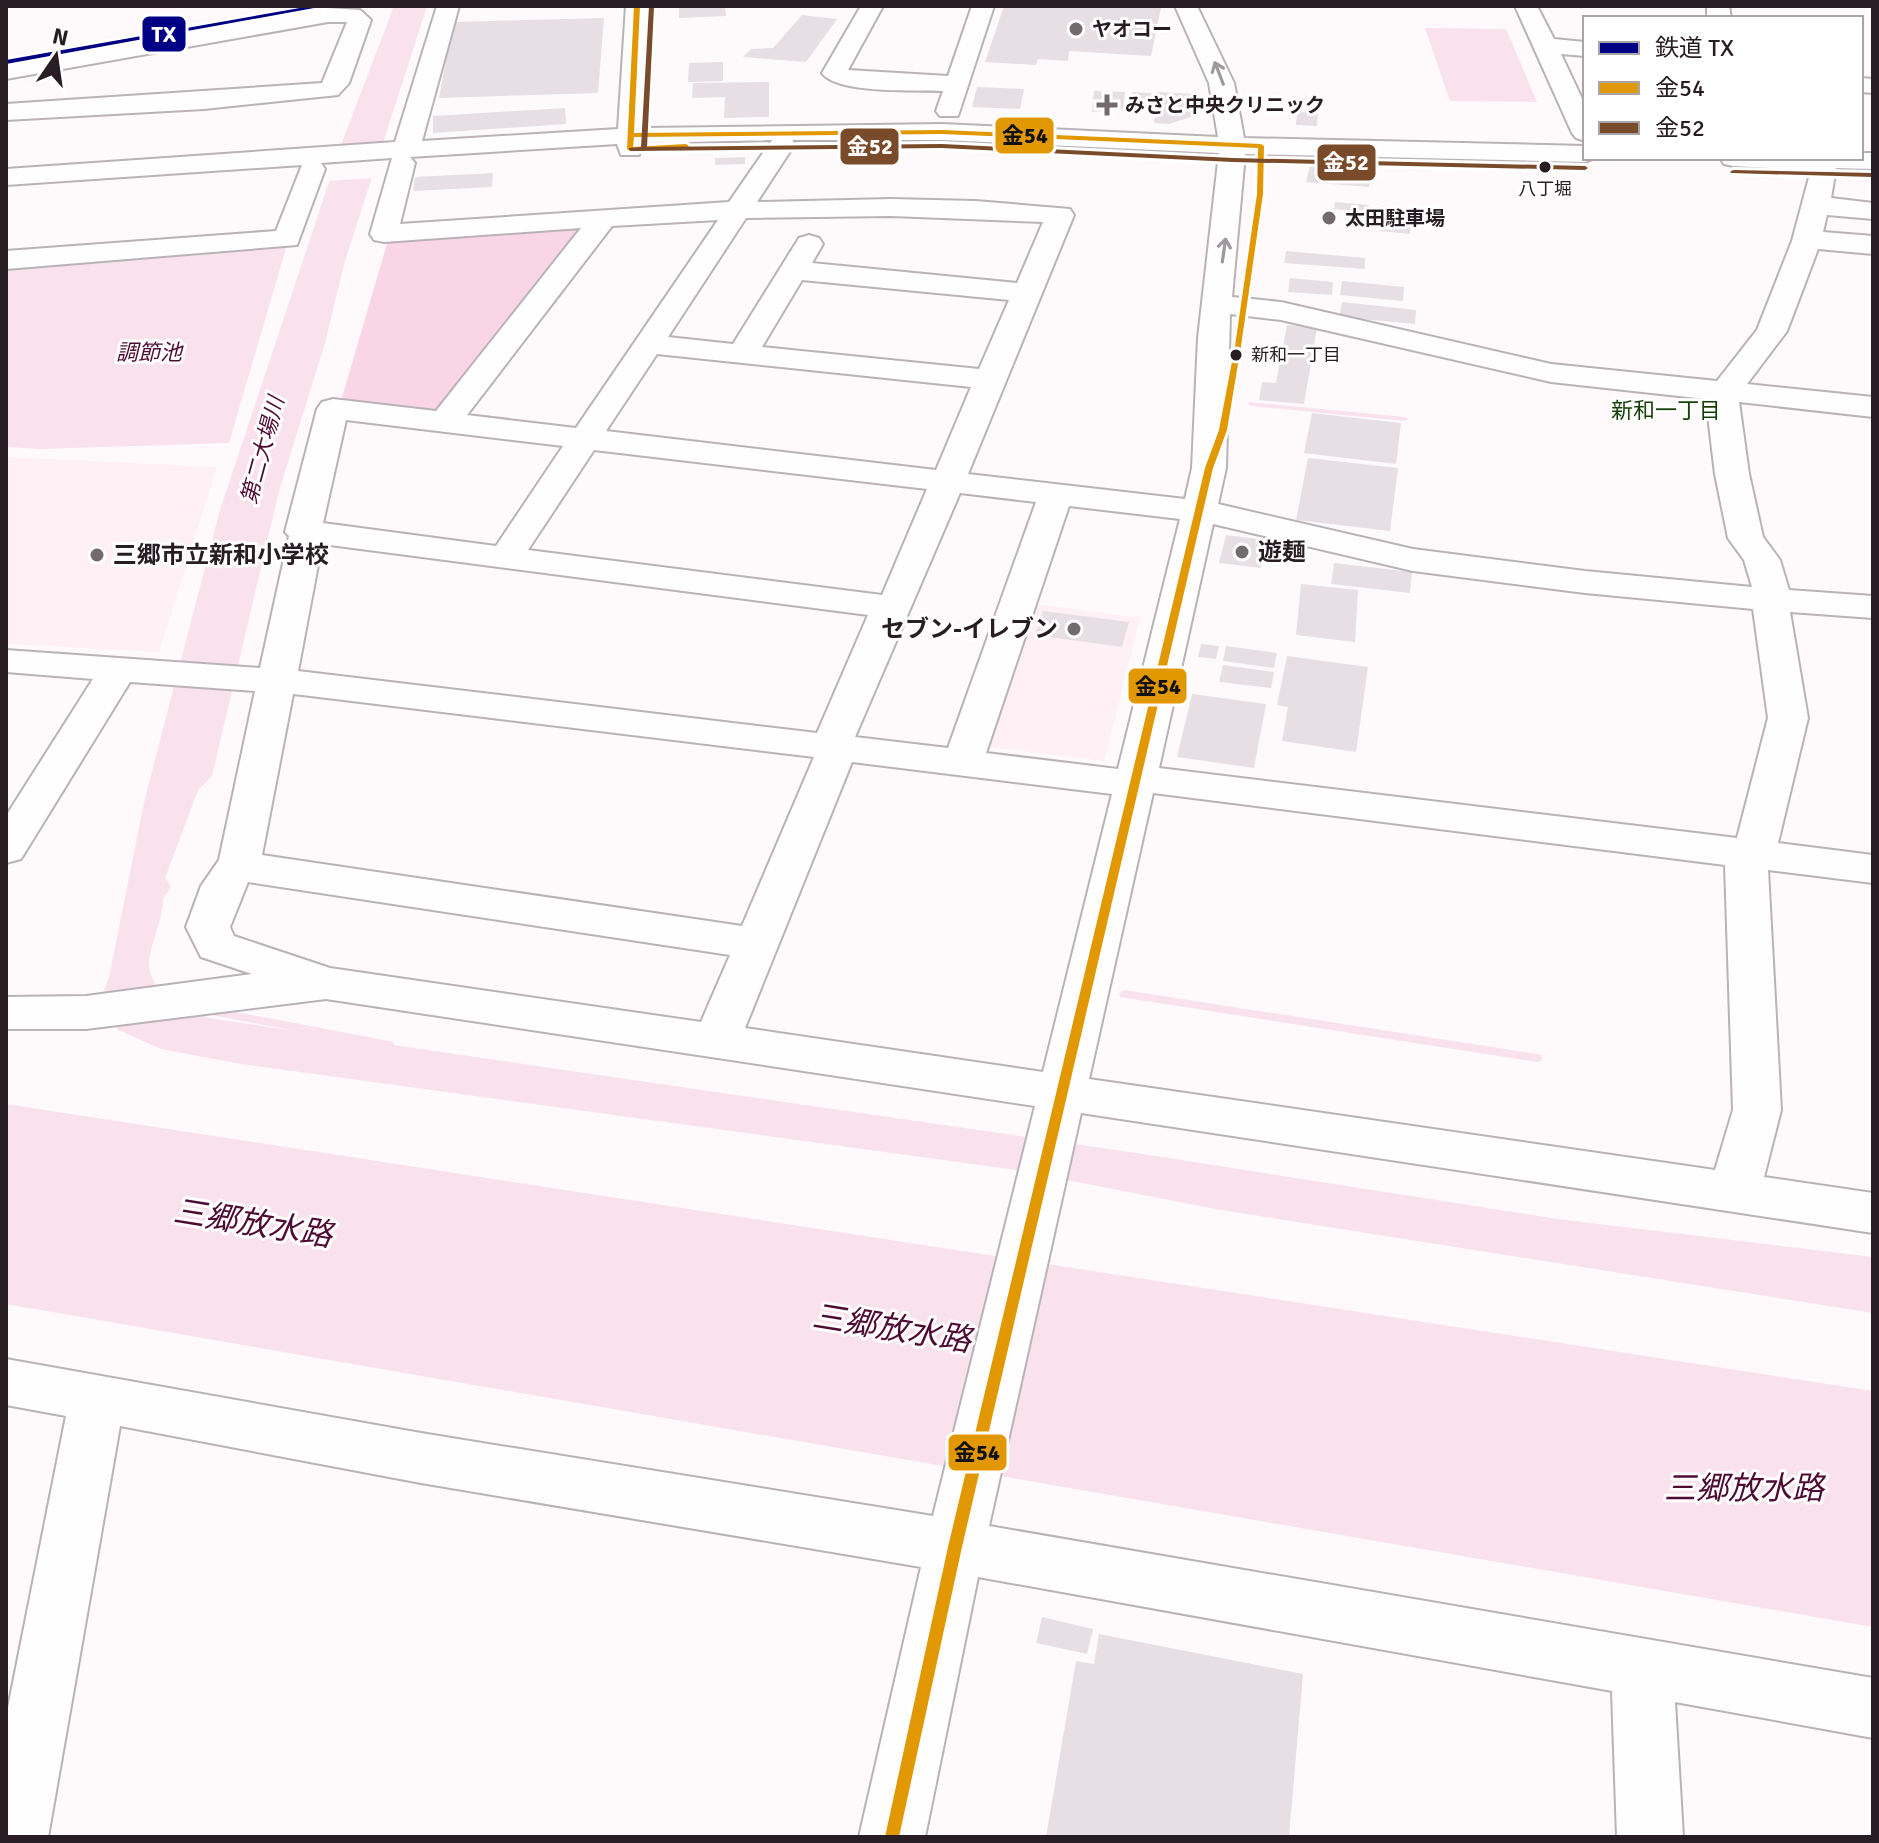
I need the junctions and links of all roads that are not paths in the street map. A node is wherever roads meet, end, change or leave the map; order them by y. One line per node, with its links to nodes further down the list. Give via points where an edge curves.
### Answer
1 (448, 6): 22 (street)
2 (637, 6): 18 (street)
3 (872, 6): 12 (street, via 834,73 848,79)
4 (983, 6): 12 (street)
5 (1186, 6): 17 (street, one-way to 5, via 1232,117 1220,75)
6 (1211, 6): 10 (street)
7 (1526, 6): 8 (street)
8 (1545, 45): 9 (street); 15 (street)
9 (1583, 49)
10 (1236, 54)
11 (8, 76): 13 (street, via 328,15 359,20 337,83 329,90)
12 (958, 84): 16 (street)
13 (204, 101): 14 (street); 19 (street)
14 (6, 112)
15 (1583, 129)
16 (942, 132): 17 (street); 18 (street)
17 (1251, 138): 20 (street, via 1199,150 1096,152); 21 (street); 40 (street, via 1260,194)
18 (630, 142): 20 (street); 22 (street)
19 (194, 144): 25 (street); 28 (street)
20 (782, 144): 32 (street)
21 (1583, 154)
22 (399, 157): 25 (street); 34 (street, via 384,234)
23 (1764, 160): 26 (street)
24 (1873, 161): 26 (street)
25 (321, 165): 29 (street); 37 (street, via 287,239)
26 (1821, 165): 27 (street); 30 (street)
27 (1873, 175)
28 (6, 177)
29 (6, 191)
30 (1815, 205): 33 (street); 35 (street)
31 (831, 208): 32 (street); 38 (street); 39 (street, via 1060,215)
32 (738, 210): 34 (street); 41 (street)
33 (1873, 211)
34 (604, 217): 46 (street)
35 (1805, 239): 36 (street); 44 (street, via 1772,331)
36 (1873, 245)
37 (6, 260)
38 (794, 270): 39 (street); 42 (street)
39 (1027, 293): 43 (street)
40 (1230, 306): 44 (street, via 1281,311 1551,373); 50 (street, via 1223,430)
41 (649, 344): 42 (street); 47 (street)
42 (742, 354): 43 (street)
43 (990, 380): 48 (street)
44 (1723, 391): 45 (street); 53 (street, via 1746,538 1762,560)
45 (1873, 407)
46 (445, 422): 47 (street); 51 (street, via 333,409)
47 (586, 439): 48 (street); 52 (street)
48 (949, 481): 49 (street); 54 (street, via 895,607)
49 (1056, 494): 50 (street); 60 (street)
50 (1199, 511): 53 (street, via 1410,560); 61 (street)
51 (307, 532): 52 (street); 58 (street)
52 (505, 558): 54 (street)
53 (1772, 600): 55 (street); 63 (street, via 1788,718)
54 (890, 607): 59 (street)
55 (1873, 607)
56 (6, 661): 57 (street)
57 (118, 670): 58 (street); 62 (street)
58 (268, 680): 59 (street); 64 (street)
59 (834, 747): 60 (street); 66 (street)
60 (963, 762): 61 (street)
61 (1136, 781): 63 (street); 70 (street)
62 (9, 840)
63 (1750, 854): 65 (street); 71 (street, via 1757,1110)
64 (239, 866): 66 (street); 67 (street, via 218,894 208,927 217,946)
65 (1873, 869)
66 (759, 944): 69 (street)
67 (326, 983): 68 (street, via 40,1016); 69 (street)
68 (14, 998)
69 (717, 1040): 70 (street)
70 (1062, 1099): 71 (street); 75 (street)
71 (1738, 1194): 72 (street)
72 (1873, 1213)
73 (6, 1382): 74 (street)
74 (97, 1398): 75 (street, via 421,1458); 78 (street)
75 (961, 1520): 76 (street); 79 (street)
76 (1642, 1666): 77 (street); 80 (street)
77 (1873, 1708)
78 (15, 1837)
79 (892, 1837)
80 (1650, 1837)

